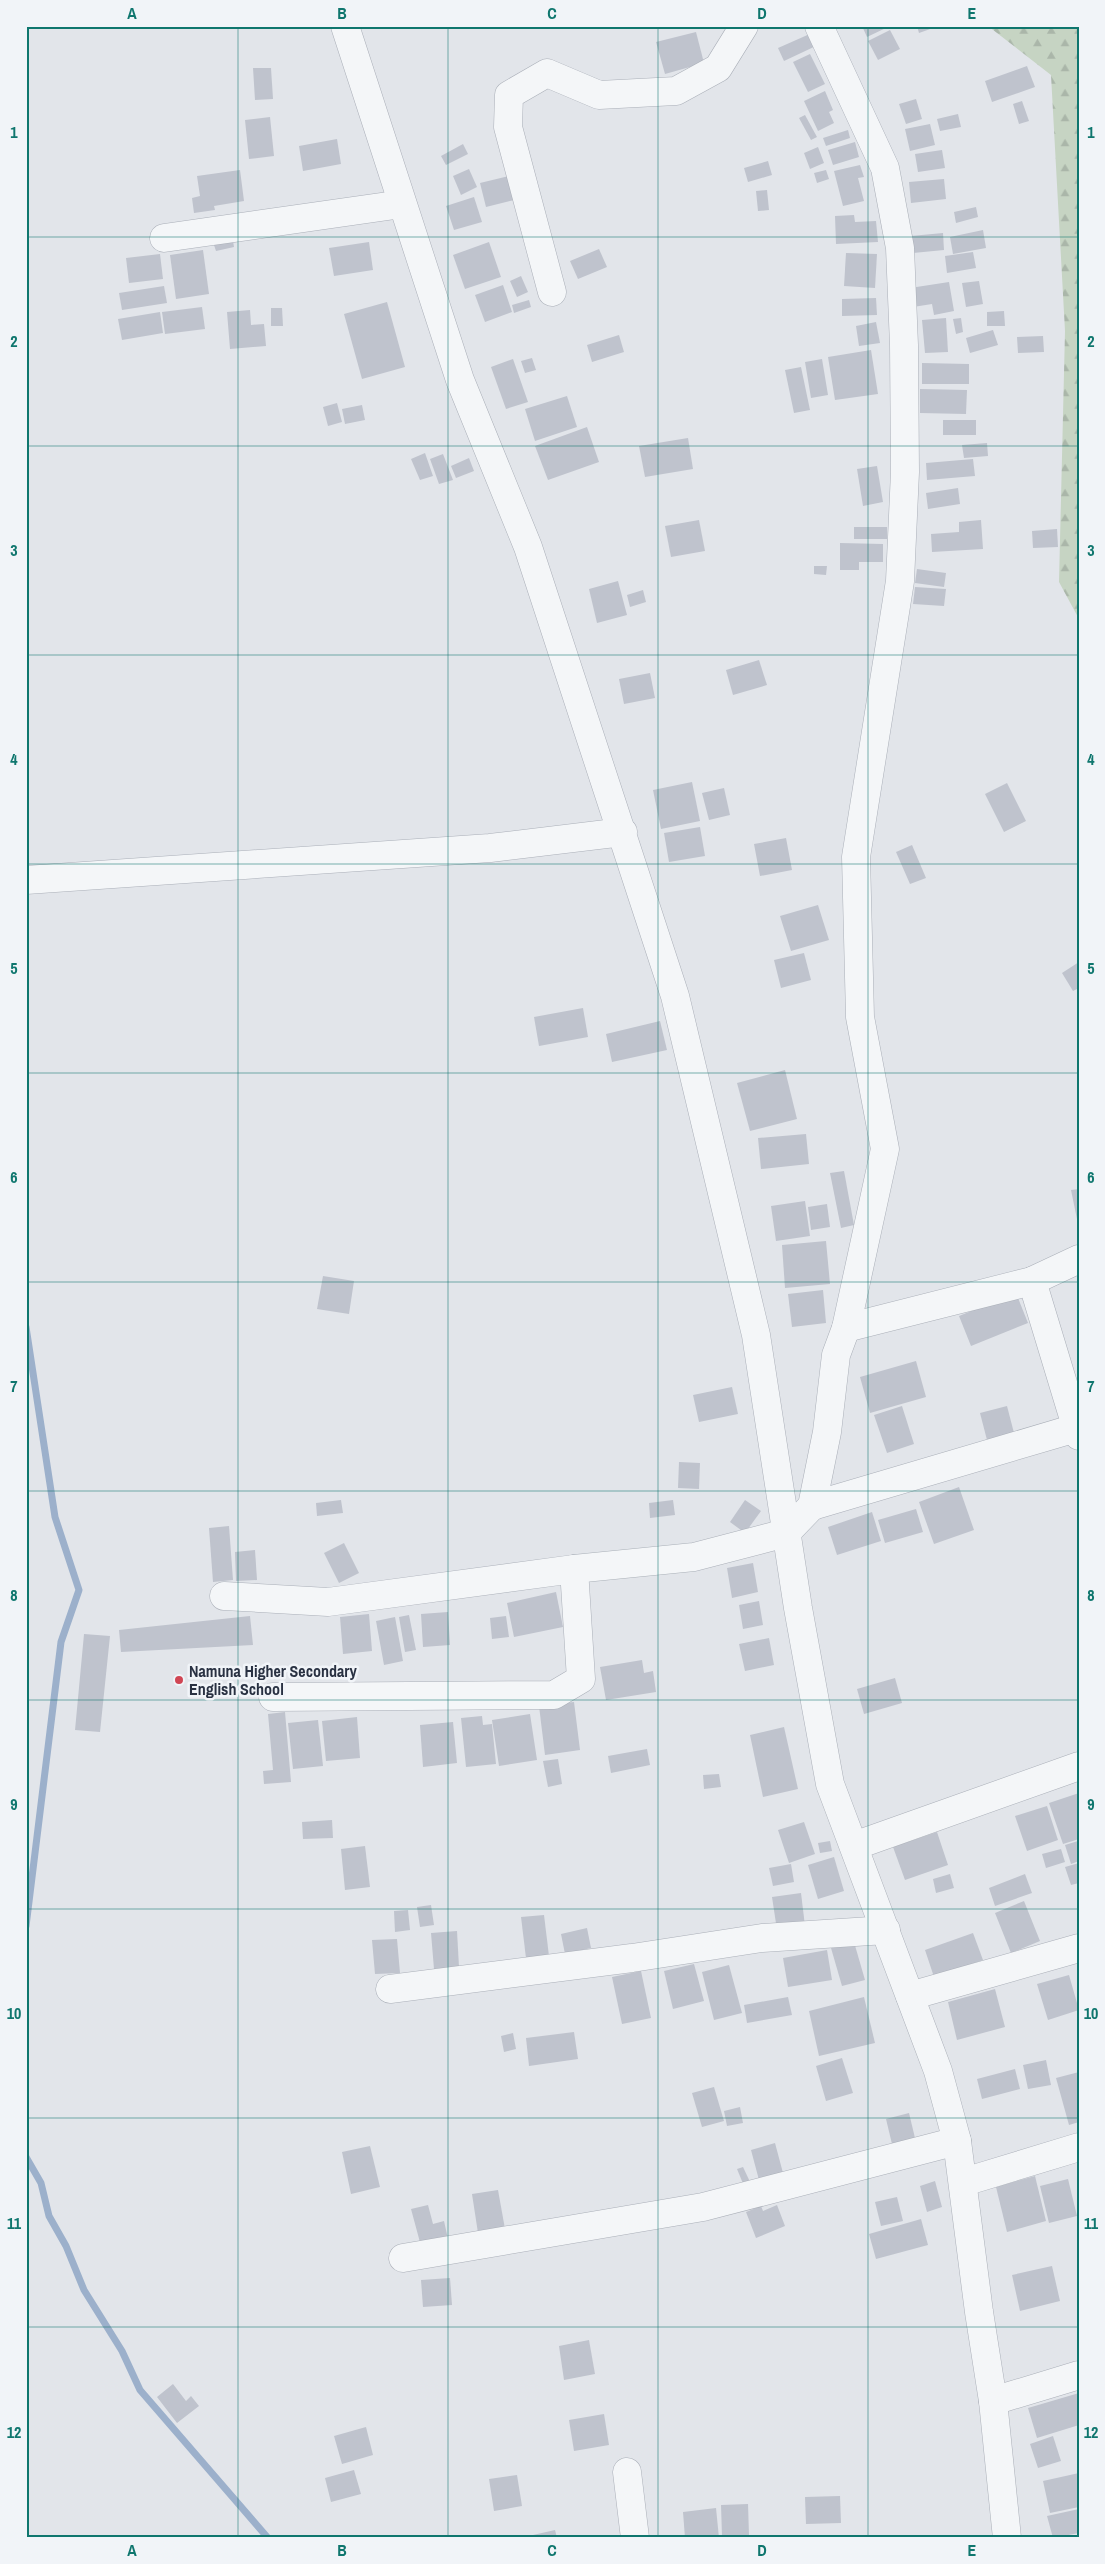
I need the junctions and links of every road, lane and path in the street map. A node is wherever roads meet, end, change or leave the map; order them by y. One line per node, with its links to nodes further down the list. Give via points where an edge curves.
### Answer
1 (345, 26): 4 (street)
2 (744, 26): 6 (street, via 718,68 676,91 599,95 547,74 510,95 508,126)
3 (819, 26): 11 (street, via 885,168 900,248 904,344 905,472 900,581 856,857 860,1017 885,1149)
4 (402, 204): 5 (street); 7 (street, via 460,380 528,547)
5 (164, 238)
6 (552, 292)
7 (623, 832): 8 (street, via 490,848); 14 (street, via 675,996 756,1334)
8 (26, 880)
9 (1079, 1259): 10 (street)
10 (1032, 1280): 11 (street); 12 (street)
11 (846, 1328): 13 (street, via 836,1356 827,1432)
12 (1078, 1432): 13 (street)
13 (812, 1506): 14 (street)
14 (786, 1532): 15 (street, via 694,1558); 19 (street, via 830,1784)
15 (574, 1568): 16 (street, via 328,1602); 17 (street, via 580,1679 554,1695)
16 (224, 1596)
17 (273, 1697)
18 (1079, 1766): 19 (street)
19 (854, 1846): 20 (street)
20 (886, 1930): 22 (street, via 762,1938); 23 (street)
21 (1079, 1948): 23 (street)
22 (390, 1989)
23 (910, 1996): 24 (street, via 938,2071)
24 (957, 2140): 26 (street); 27 (street, via 703,2207)
25 (1079, 2147): 26 (street)
26 (964, 2182): 29 (street, via 979,2312)
27 (402, 2258)
28 (1079, 2375): 29 (street)
29 (994, 2401): 32 (street)
30 (627, 2472): 31 (street)
31 (635, 2538)
32 (1007, 2538)

